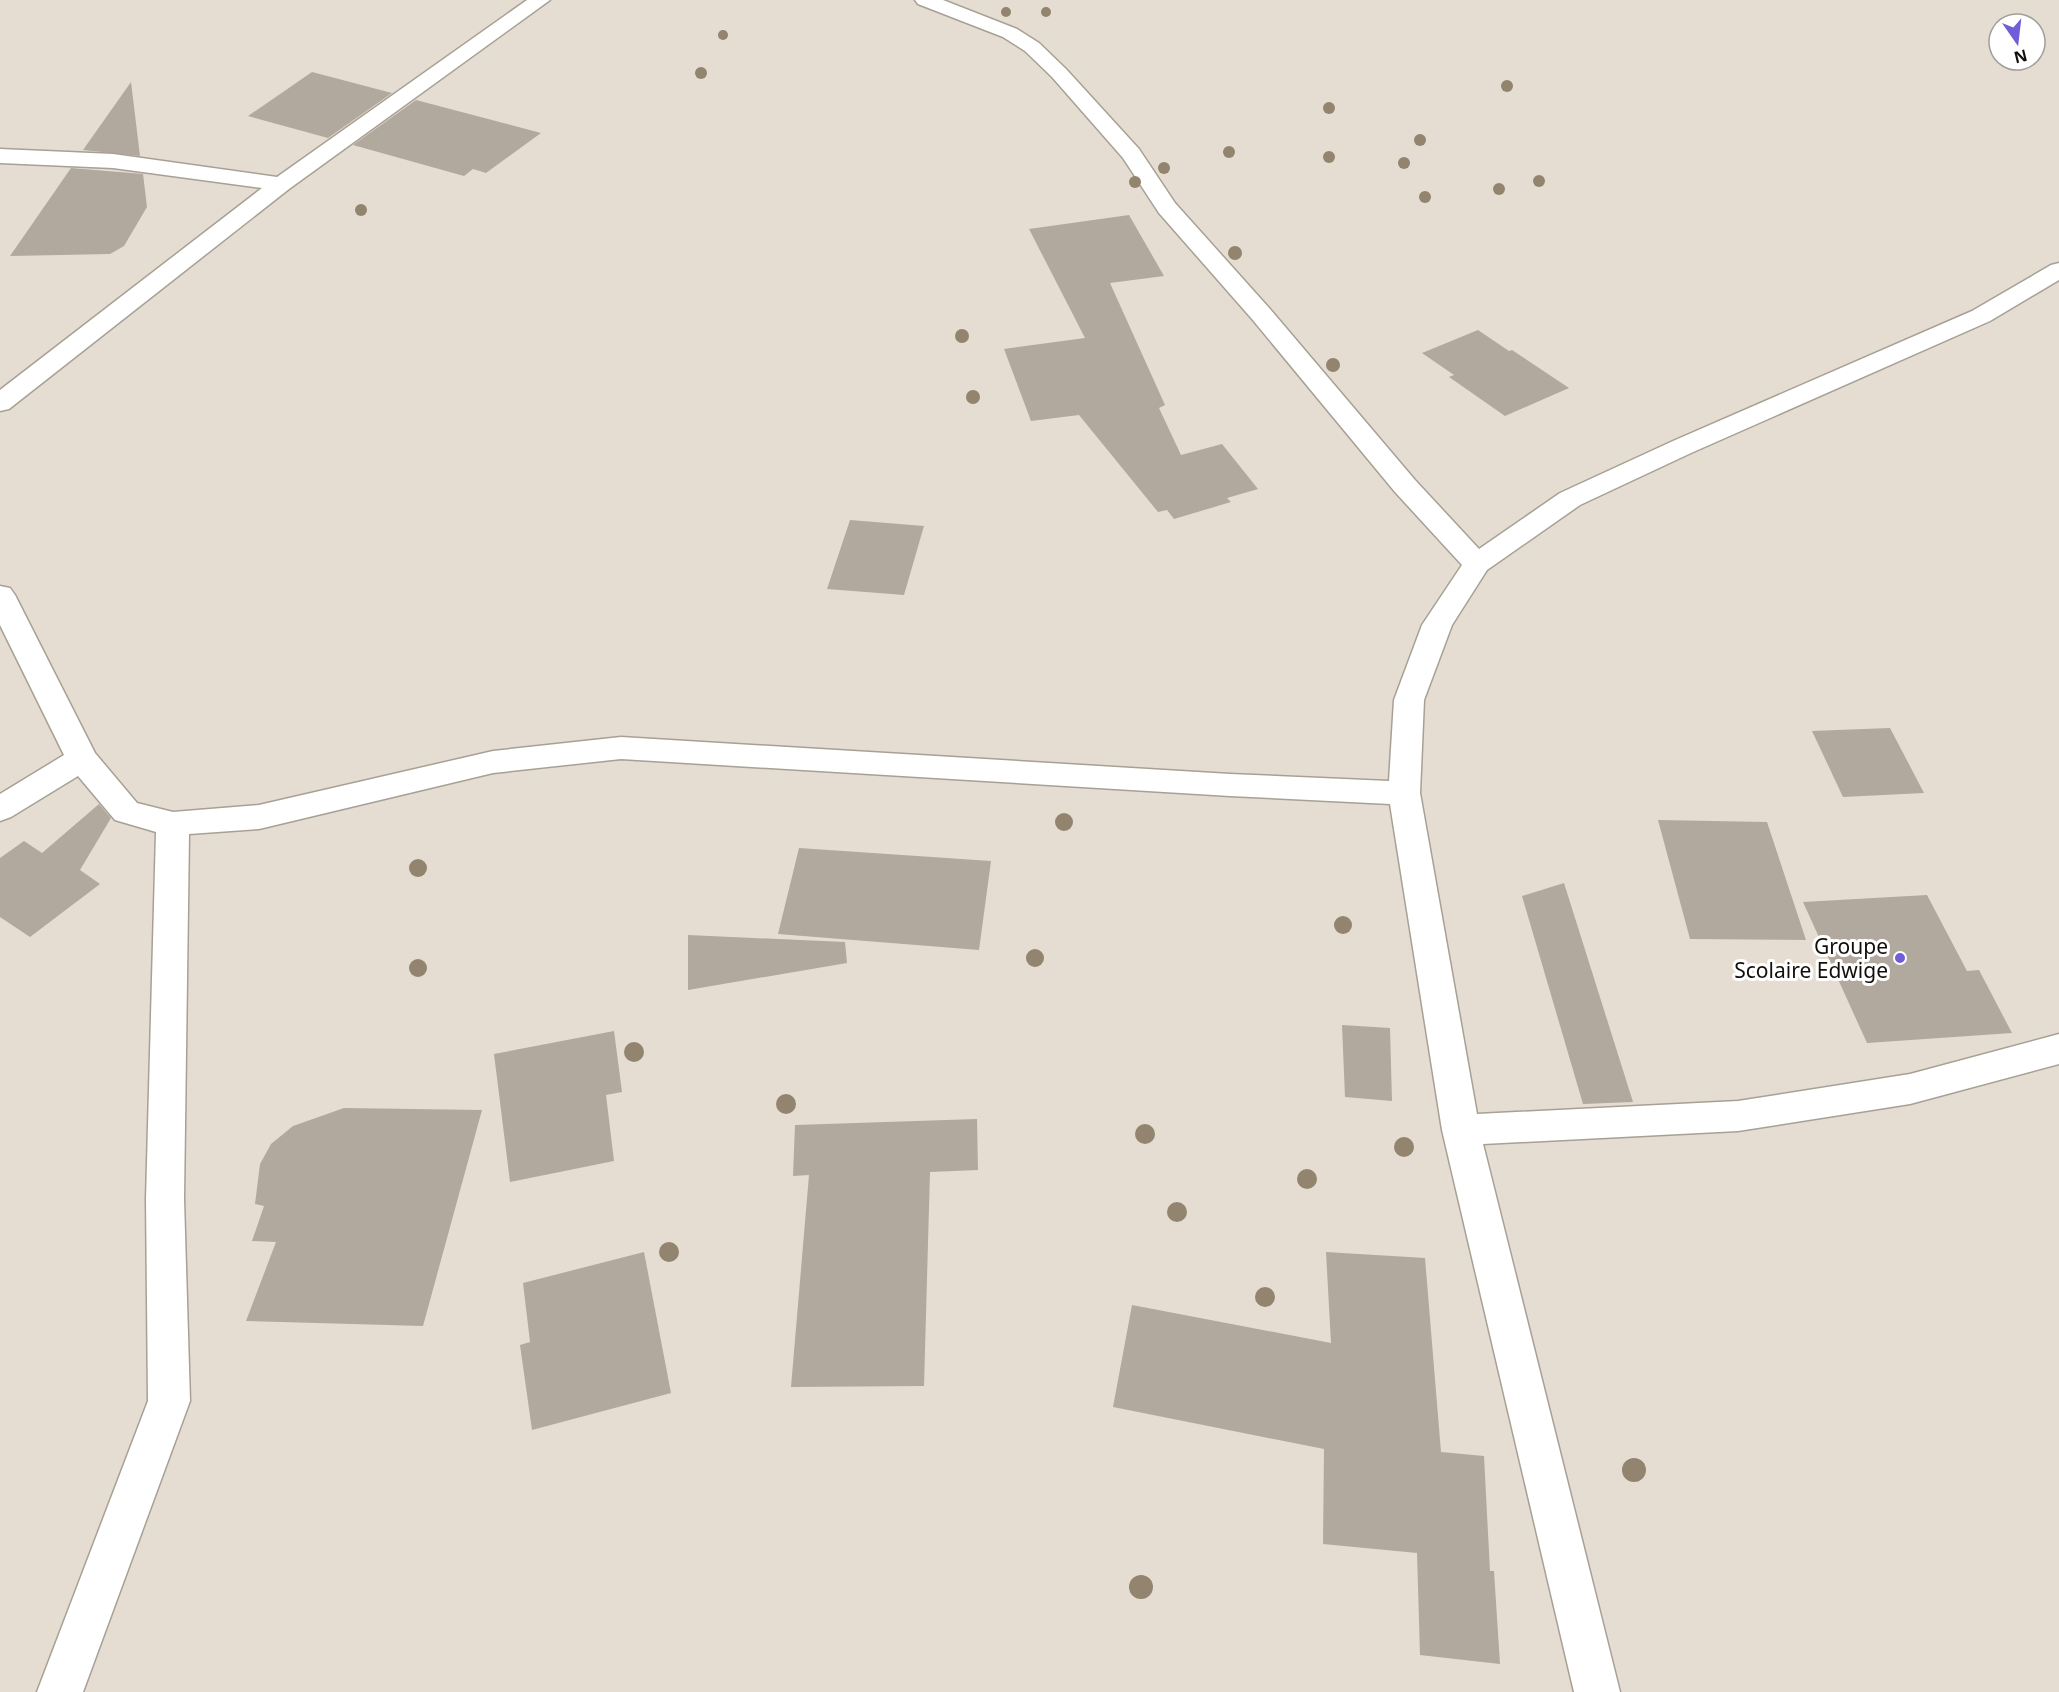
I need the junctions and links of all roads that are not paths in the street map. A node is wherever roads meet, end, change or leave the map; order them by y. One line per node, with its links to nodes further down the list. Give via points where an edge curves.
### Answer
1 (540, 0): 4 (street)
2 (925, 0): 7 (street, via 1010,33 1032,47 1059,73 1131,154 1167,208 1405,486)
3 (0, 156): 4 (street, via 113,161)
4 (281, 183): 6 (street)
5 (2059, 270): 7 (street, via 1981,316 1570,499)
6 (0, 403)
7 (1477, 564): 10 (street, via 1437,626 1409,700)
8 (0, 595): 9 (street)
9 (82, 759): 11 (street); 12 (street, via 126,812)
10 (1404, 793): 12 (street, via 621,748 493,762 259,817); 14 (street)
11 (0, 809)
12 (173, 824): 15 (street, via 165,1199 169,1401)
13 (2059, 1049): 14 (street, via 1910,1089 1738,1116)
14 (1461, 1130): 16 (street)
15 (60, 1692)
16 (1597, 1692)

